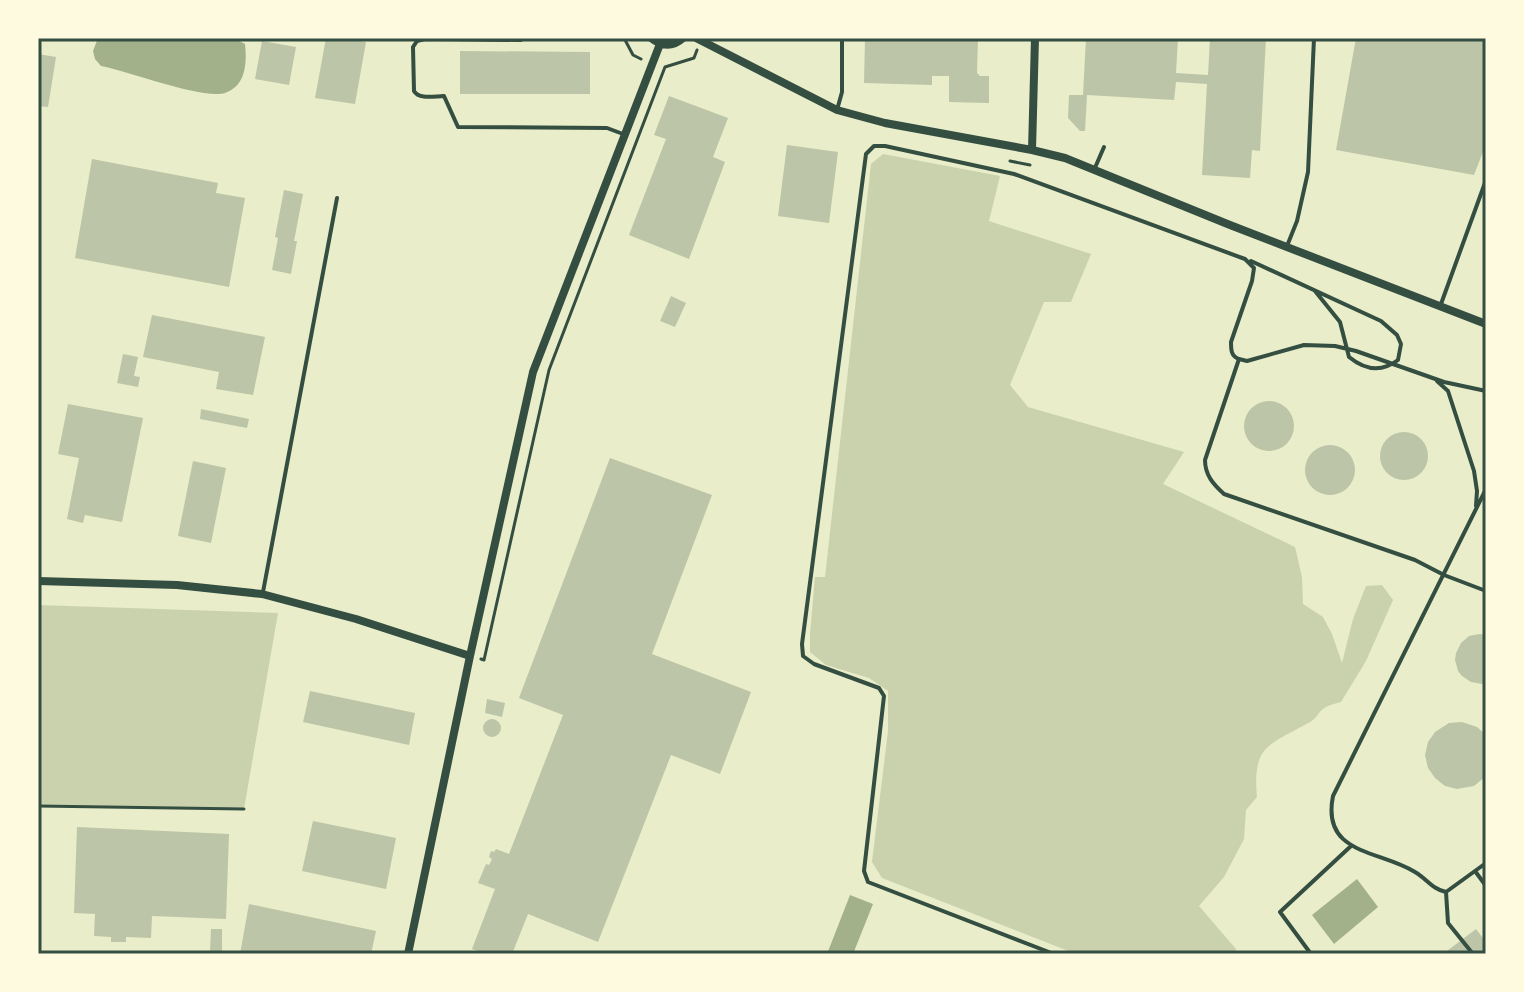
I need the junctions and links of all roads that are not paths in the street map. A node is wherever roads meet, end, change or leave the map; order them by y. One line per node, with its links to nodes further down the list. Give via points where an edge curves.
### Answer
1 (521, 38): 9 (lane, via 417,41 414,91 444,96 458,127 607,128)
2 (683, 38): 7 (street, via 671,45)
3 (696, 38): 8 (street)
4 (842, 38): 8 (lane)
5 (1035, 38): 11 (street)
6 (1314, 38): 15 (lane, via 1308,172)
7 (655, 41): 9 (street)
8 (837, 110): 11 (street)
9 (625, 135): 31 (street, via 533,372)
10 (1104, 147): 12 (lane)
11 (1032, 150): 12 (street)
12 (1094, 170): 15 (street)
13 (1486, 180): 18 (lane)
14 (337, 198): 30 (lane)
15 (1287, 246): 18 (street)
16 (1245, 259): 17 (lane); 21 (lane, via 1254,268 1231,342); 38 (lane, via 1014,174 885,146 874,146 866,154 803,656 879,688 884,696 864,871 868,882)
17 (1315, 291): 20 (lane, via 1340,322); 22 (lane, via 1381,321 1397,335 1400,354)
18 (1440, 307): 19 (street)
19 (1486, 324)
20 (1347, 349): 21 (lane, via 1304,345); 22 (lane); 22 (lane, via 1349,357 1368,369)
21 (1239, 359): 27 (lane, via 1206,452 1205,468 1215,486 1245,503 1415,560)
22 (1393, 364): 23 (lane)
23 (1434, 379): 24 (lane); 26 (lane, via 1448,391 1474,471)
24 (1486, 391)
25 (1486, 489): 26 (lane)
26 (1476, 509): 27 (lane)
27 (1444, 575): 29 (lane); 32 (lane, via 1333,796 1330,809 1336,831)
28 (38, 581): 30 (street, via 177,585)
29 (1486, 591)
30 (262, 594): 31 (street)
31 (470, 656): 37 (street)
32 (1351, 846): 36 (lane, via 1416,872); 39 (lane, via 1280,912)
33 (1486, 863): 34 (lane)
34 (1475, 871): 35 (lane); 36 (lane)
35 (1486, 886)
36 (1446, 892): 40 (lane, via 1448,923)
37 (408, 954)
38 (1054, 954)
39 (1311, 954)
40 (1473, 954)

